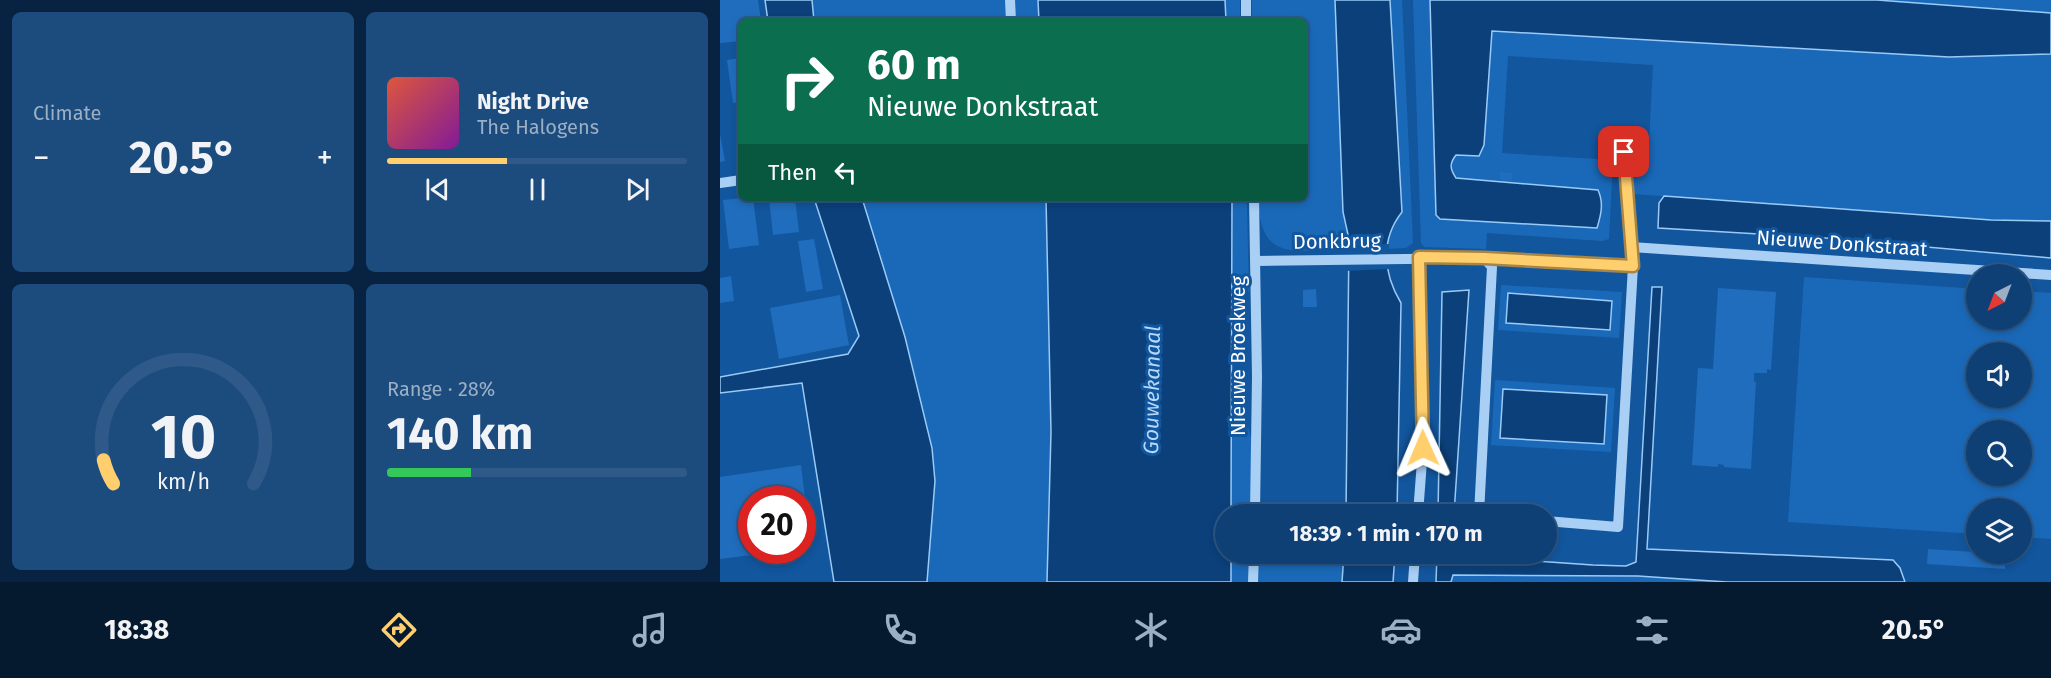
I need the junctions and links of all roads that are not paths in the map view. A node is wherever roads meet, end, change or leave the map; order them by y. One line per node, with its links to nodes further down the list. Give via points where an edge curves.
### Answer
1 (1010, 0): 3 (street)
2 (1245, 0): 4 (street)
3 (1011, 18)
4 (1246, 18)
5 (1624, 152): 9 (street)
6 (738, 180): 7 (street)
7 (720, 183)
8 (1254, 201): 12 (street, Nieuwe Broekweg)
9 (1631, 247): 13 (street); 14 (street, Nieuwe Donkstraat)
10 (1419, 257): 11 (street); 12 (street, Donkbrug); 16 (street, via 1423,448)
11 (1484, 258): 13 (street); 17 (street, via 1492,267)
12 (1256, 261): 15 (street, Nieuwe Broekweg)
13 (1633, 266): 18 (street, via 1618,527)
14 (2051, 275)
15 (1255, 504)
16 (1419, 504)
17 (1480, 504)
18 (1557, 522)
19 (1254, 564): 21 (street)
20 (1414, 564): 22 (street)
21 (1253, 582)
22 (1413, 582)

